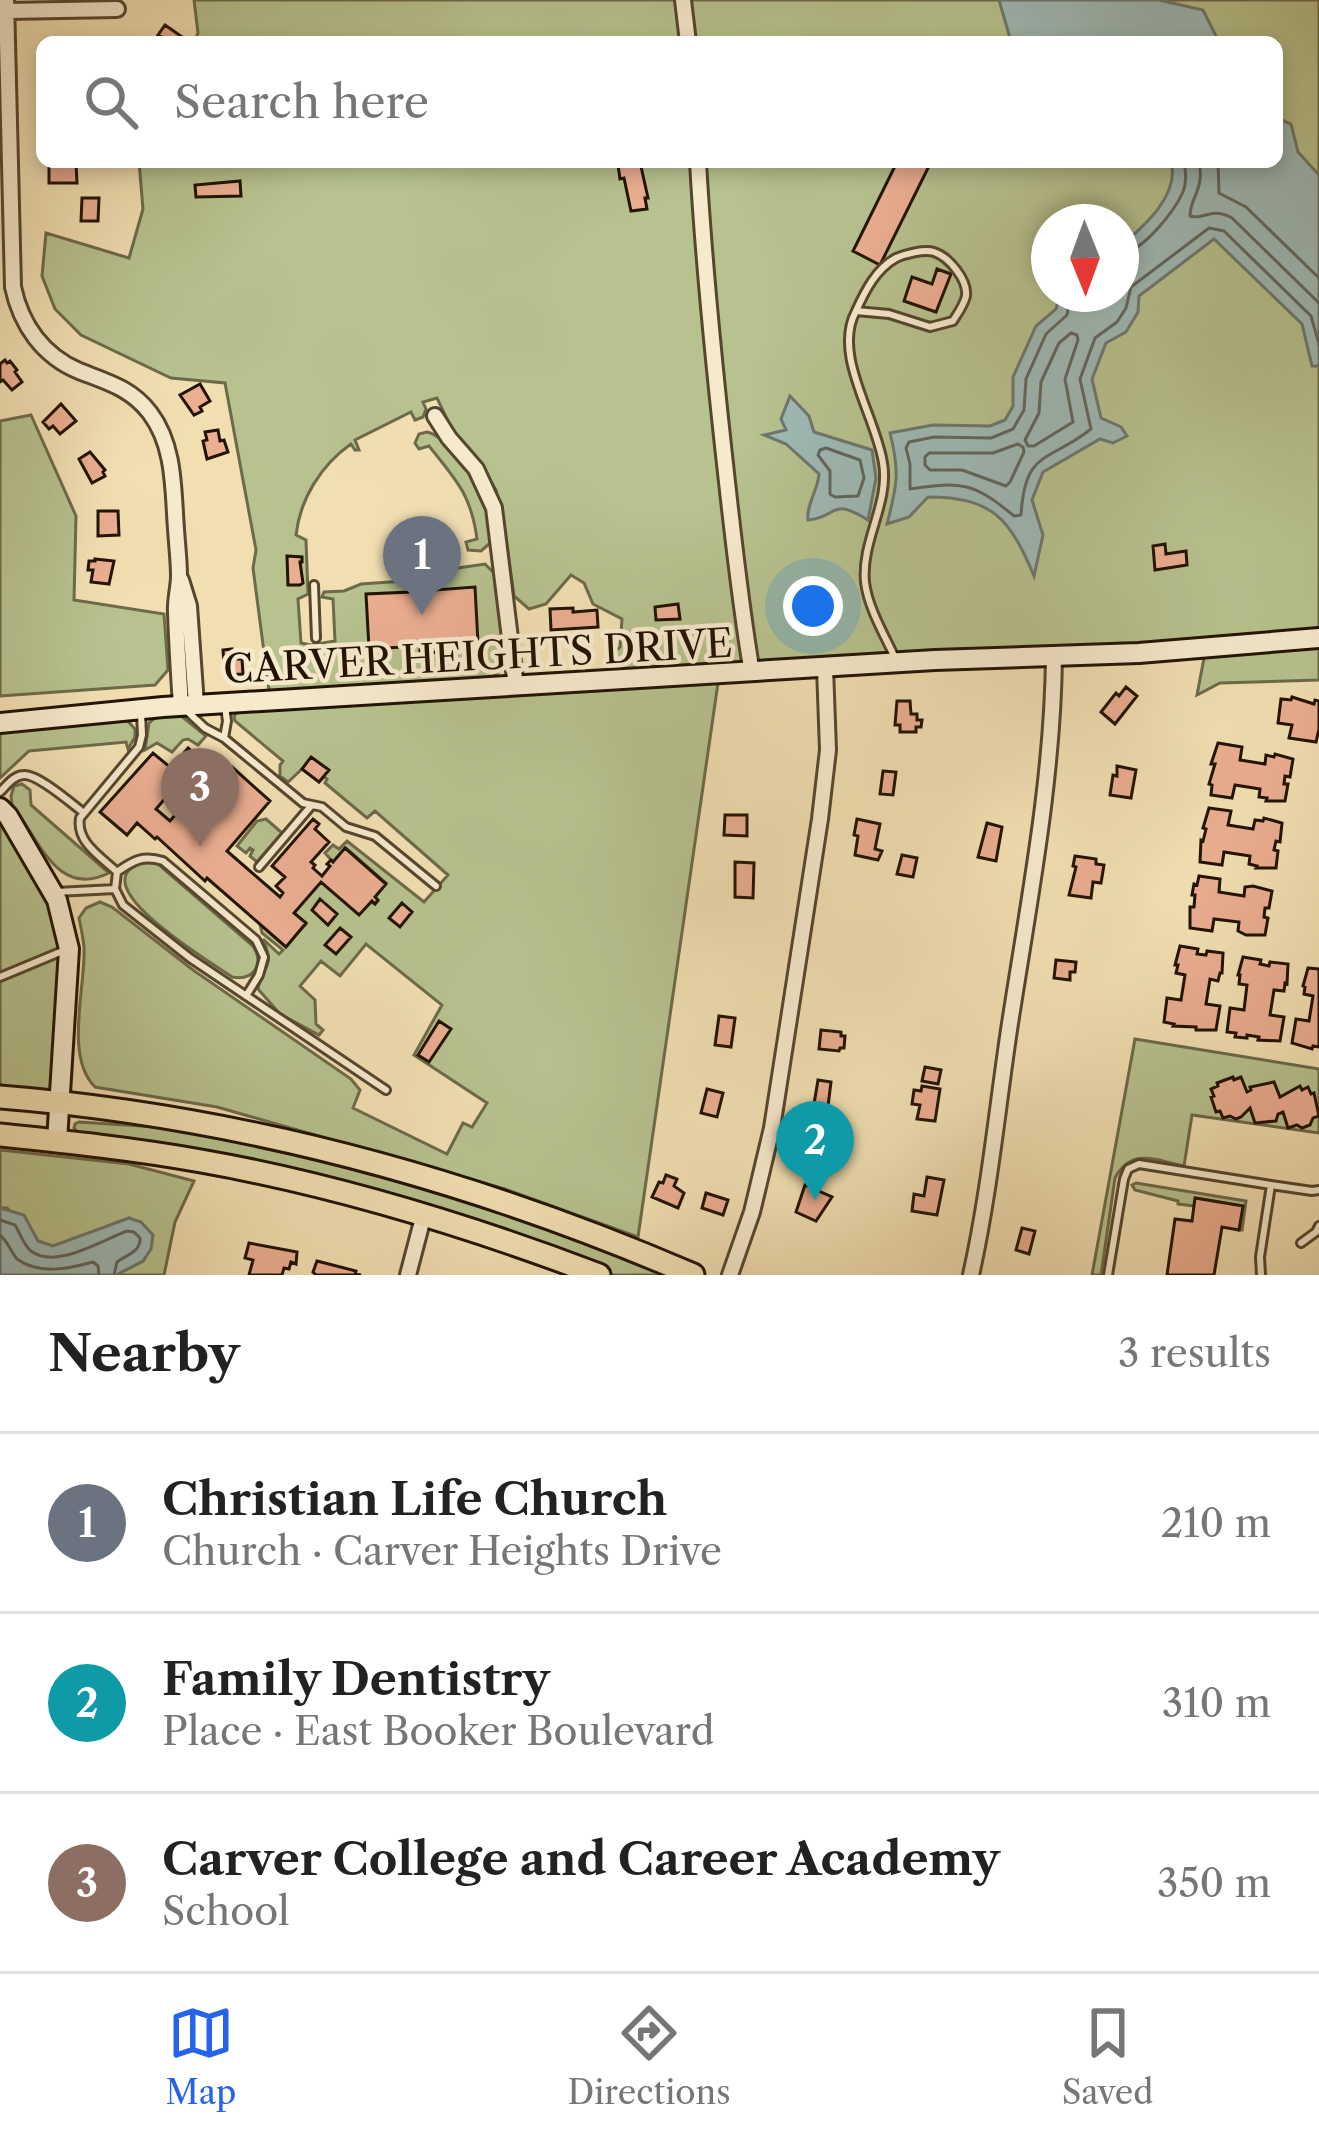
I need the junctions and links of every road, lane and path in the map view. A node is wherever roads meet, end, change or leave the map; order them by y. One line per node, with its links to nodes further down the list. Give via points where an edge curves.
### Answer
1 (682, 0): 4 (street)
2 (7, 6): 3 (street); 17 (street, via 16,304 43,347 118,384 161,430)
3 (117, 8)
4 (687, 36)
5 (698, 168): 14 (street)
6 (856, 311): 6 (lane, via 930,327 952,321 966,301 965,286 934,252 917,252 880,272); 12 (lane, via 849,348 884,466 865,583)
7 (435, 416): 15 (street, via 494,508)
8 (314, 585): 9 (lane)
9 (316, 638)
10 (1319, 638): 11 (street, CARVER HEIGHTS DRIVE)
11 (1054, 655): 12 (street, CARVER HEIGHTS DRIVE); 47 (street, via 1049,765)
12 (897, 663): 13 (street, CARVER HEIGHTS DRIVE)
13 (825, 668): 14 (street, CARVER HEIGHTS DRIVE); 46 (street, via 828,750 772,1128)
14 (752, 673): 15 (street, CARVER HEIGHTS DRIVE)
15 (516, 686): 16 (street, CARVER HEIGHTS DRIVE)
16 (224, 704): 17 (street, CARVER HEIGHTS DRIVE); 20 (lane)
17 (188, 706): 18 (street, CARVER HEIGHTS DRIVE); 20 (lane)
18 (140, 710): 19 (street, CARVER HEIGHTS DRIVE); 24 (lane, via 139,747)
19 (0, 723)
20 (224, 738): 22 (lane)
21 (0, 792): 24 (lane, via 23,774 35,777)
22 (312, 805): 25 (lane); 27 (lane, via 374,836)
23 (0, 808): 29 (street)
24 (84, 813): 26 (lane, via 81,837)
25 (259, 867)
26 (117, 872): 28 (lane); 32 (lane, via 133,860 164,861 256,940 264,957)
27 (436, 886)
28 (115, 889): 29 (lane); 32 (lane, via 123,905)
29 (52, 892): 30 (street)
30 (69, 949): 31 (lane); 35 (street)
31 (0, 977)
32 (246, 996): 33 (lane)
33 (386, 1090)
34 (0, 1097): 35 (main road)
35 (61, 1103): 37 (street); 45 (main road, via 356,1157 576,1226)
36 (0, 1135): 37 (main road)
37 (57, 1141): 40 (main road, via 218,1164)
38 (1271, 1185): 39 (lane); 48 (lane, via 1129,1169); 49 (lane)
39 (1319, 1190)
40 (424, 1214): 43 (street); 44 (main road)
41 (1319, 1226): 42 (lane)
42 (1301, 1243)
43 (407, 1275)
44 (599, 1275)
45 (693, 1275)
46 (730, 1275)
47 (971, 1275)
48 (1108, 1275)
49 (1261, 1275)

